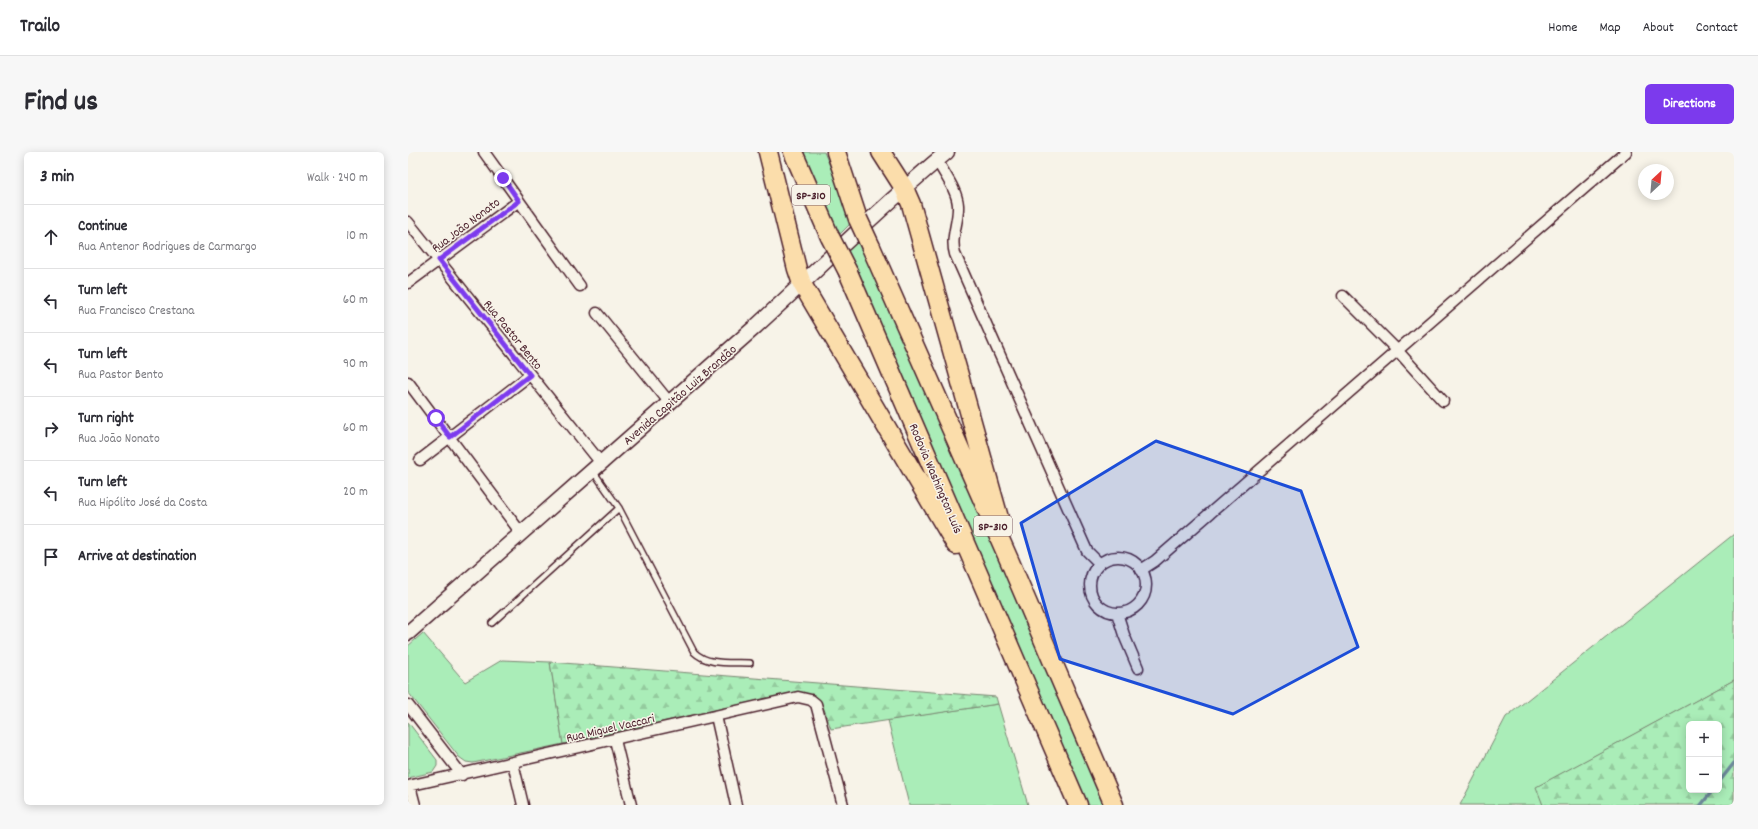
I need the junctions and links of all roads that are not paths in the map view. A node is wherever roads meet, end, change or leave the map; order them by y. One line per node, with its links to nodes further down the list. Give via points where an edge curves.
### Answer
1 (484, 152): 9 (street)
2 (768, 152): 13 (highway)
3 (793, 152): 30 (highway, Rodovia Washington Luís / SP-310, bridge, via 848,272)
4 (836, 152): 27 (highway, SP-310, bridge, via 858,219)
5 (881, 152): 8 (highway)
6 (1626, 152): 17 (street)
7 (942, 156): 8 (main road, Avenida Capitão Luiz Brandão); 28 (street, via 958,206 952,245 955,254 1087,551)
8 (904, 188): 13 (main road, Avenida Capitão Luiz Brandão); 27 (highway, via 911,204 945,322)
9 (519, 201): 11 (street, Rua João Nonato); 14 (street)
10 (408, 222): 11 (street, Rua Pastor Bento)
11 (439, 260): 12 (street, Rua João Nonato); 18 (street, Rua Pastor Bento)
12 (408, 283)
13 (802, 284): 21 (main road, Avenida Capitão Luiz Brandão); 30 (highway)
14 (580, 286)
15 (1343, 296): 17 (street)
16 (597, 313): 21 (street)
17 (1397, 350): 20 (street); 29 (street, via 1156,561)
18 (530, 375): 22 (street); 24 (street, Rua Pastor Bento)
19 (408, 382): 22 (street)
20 (1442, 401)
21 (670, 403): 24 (main road, Avenida Capitão Luiz Brandão)
22 (450, 437): 23 (street); 26 (street)
23 (420, 460)
24 (597, 466): 25 (lane); 26 (main road, Avenida Capitão Luiz Brandão)
25 (619, 508): 32 (lane); 34 (lane, via 694,652 700,659 708,661)
26 (521, 533): 33 (main road, Avenida Capitão Luiz Brandão)
27 (1010, 562): 48 (highway, SP-310)
28 (1100, 564): 29 (street, via 1105,560 1118,558 1131,561); 31 (street, via 1092,575 1091,594 1099,605)
29 (1141, 570): 31 (street, via 1145,582 1143,596 1130,610)
30 (991, 605): 47 (highway, Rodovia Washington Luís / SP-310)
31 (1117, 613): 35 (street)
32 (492, 623)
33 (408, 633)
34 (750, 663)
35 (1138, 668)
36 (408, 705): 40 (street)
37 (716, 716): 38 (street, Rua Miguel Vaccari); 45 (street); 46 (street, Rua Miguel Vaccari, via 798,697 811,700 816,704)
38 (616, 740): 39 (street, Rua Miguel Vaccari); 44 (street)
39 (513, 763): 40 (street, Rua Miguel Vaccari); 43 (street)
40 (462, 775): 41 (street, Rua Miguel Vaccari)
41 (409, 786): 42 (street)
42 (415, 805)
43 (523, 805)
44 (631, 805)
45 (736, 805)
46 (843, 805)
47 (1078, 805)
48 (1114, 805)

